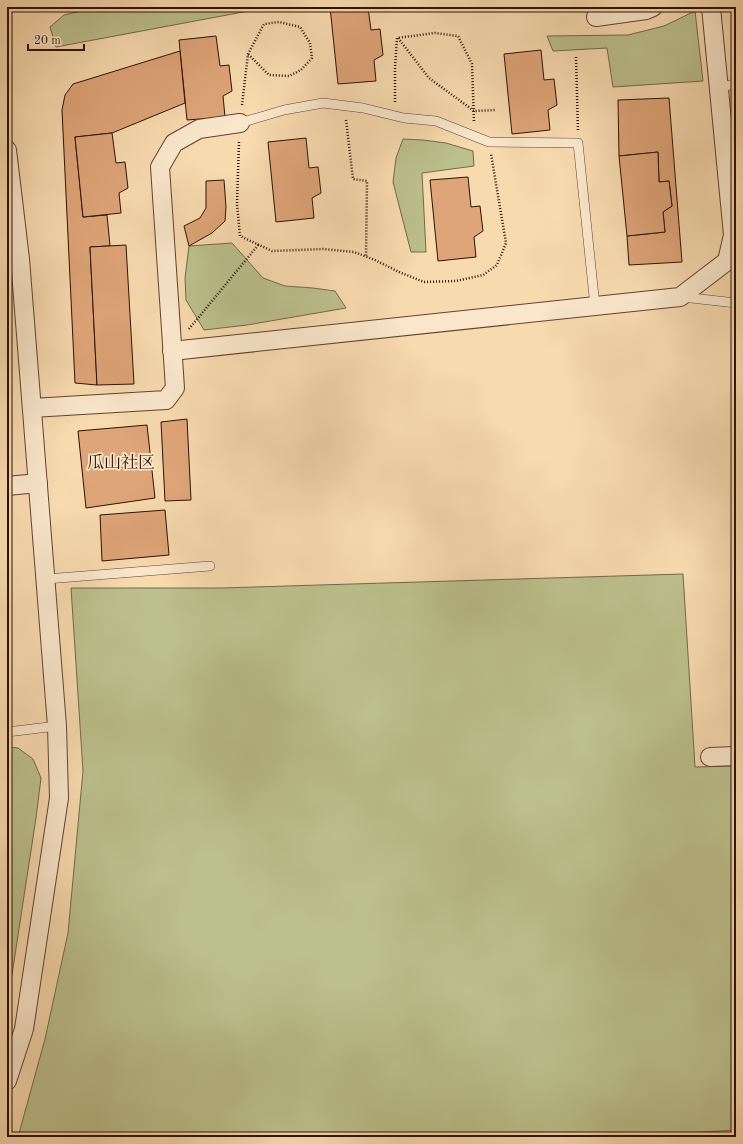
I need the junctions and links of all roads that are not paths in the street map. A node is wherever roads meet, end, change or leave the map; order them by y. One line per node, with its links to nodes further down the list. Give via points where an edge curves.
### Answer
1 (653, 7): 3 (street)
2 (711, 7): 4 (street)
3 (596, 17)
4 (728, 85): 7 (street)
5 (240, 123): 10 (lane, via 323,102 436,121 489,142 578,143); 11 (street, via 198,130 174,143 160,167)
6 (7, 150): 12 (street, via 20,260)
7 (735, 235): 8 (street, via 727,261)
8 (680, 297): 9 (lane); 10 (street)
9 (736, 303)
10 (595, 306): 11 (street)
11 (172, 351): 12 (street, via 175,388 166,400)
12 (32, 408): 13 (street)
13 (38, 483): 14 (street); 16 (street)
14 (7, 486)
15 (210, 566): 16 (lane)
16 (46, 579): 17 (street)
17 (57, 726): 18 (lane); 21 (street, via 59,798 24,1029)
18 (7, 732)
19 (736, 756): 20 (street)
20 (710, 757)
21 (7, 1081)

